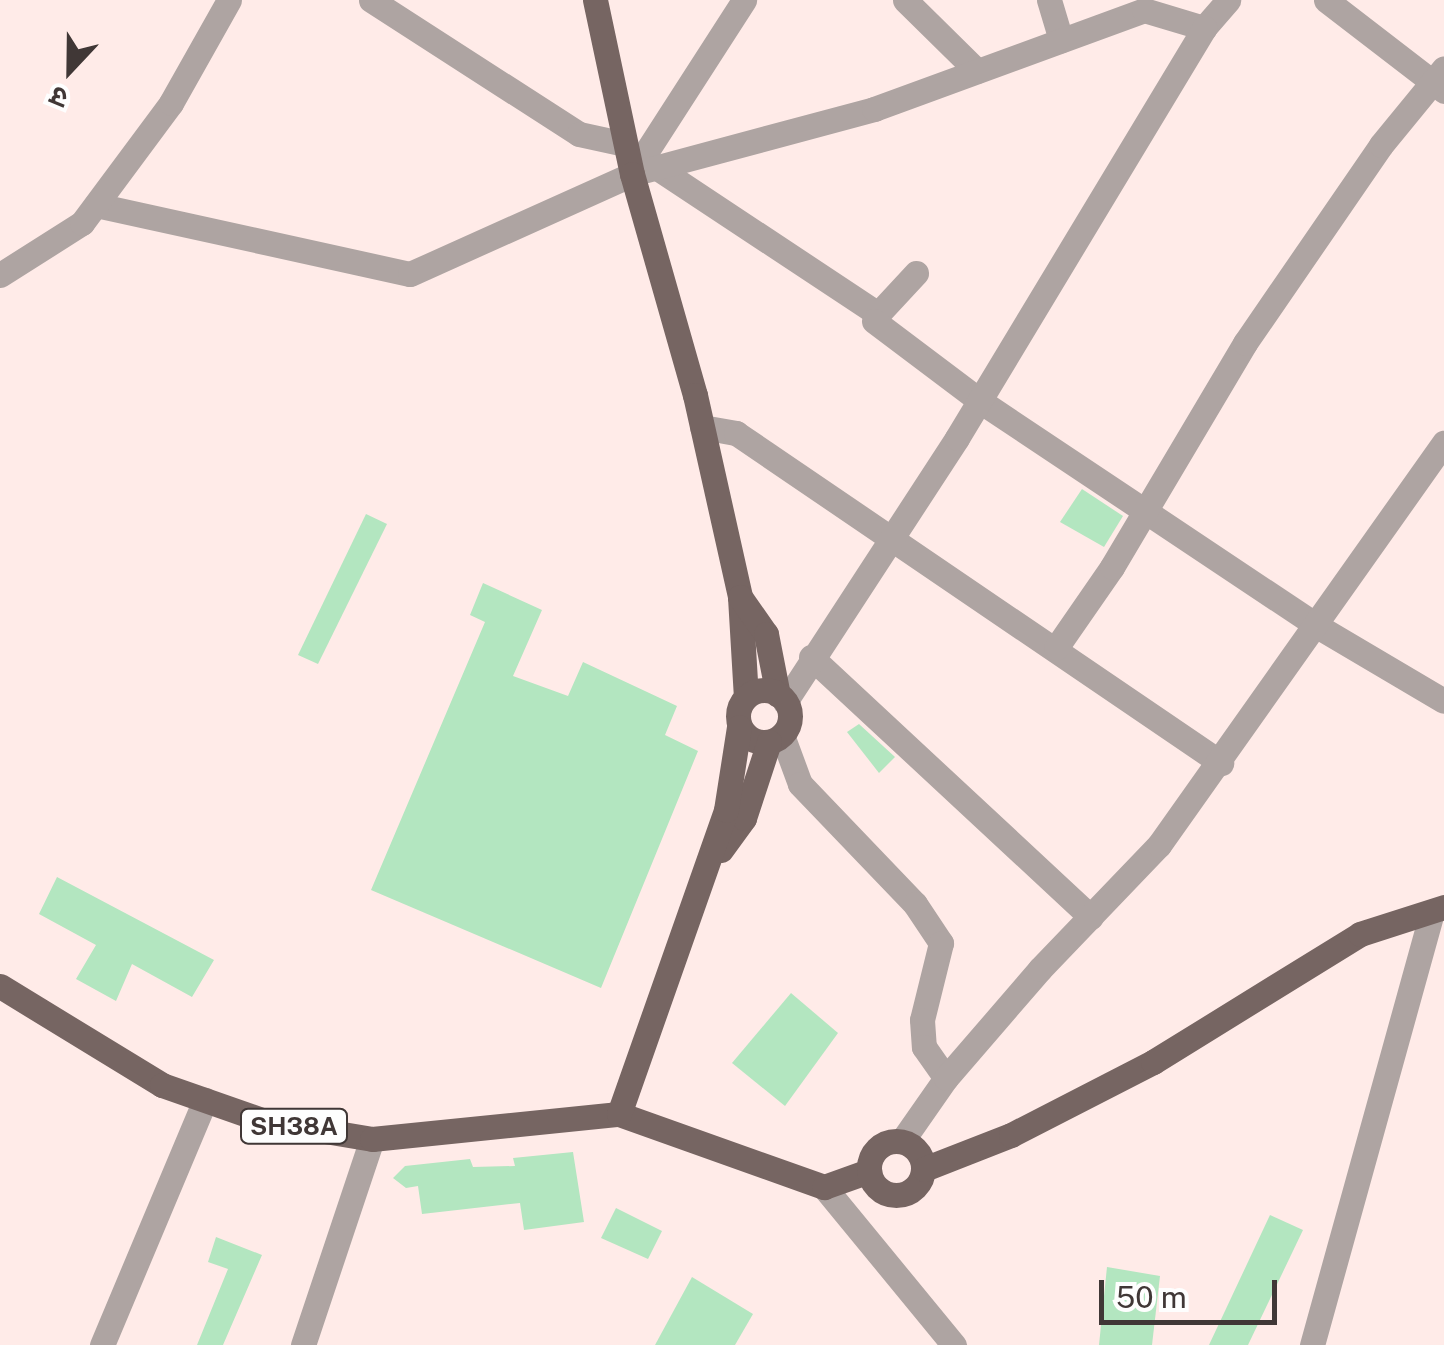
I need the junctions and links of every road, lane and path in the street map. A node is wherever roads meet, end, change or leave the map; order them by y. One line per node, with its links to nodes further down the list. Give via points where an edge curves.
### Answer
1 (230, 0): 15 (street, via 171,103)
2 (371, 0): 13 (street, via 579,134)
3 (595, 0): 13 (main road)
4 (744, 0): 14 (street)
5 (905, 0): 11 (street)
6 (1228, 0): 9 (street)
7 (1326, 0): 12 (street)
8 (1045, 4): 10 (street)
9 (1204, 28): 10 (street, via 1144,10); 19 (street)
10 (1061, 40): 11 (street)
11 (977, 71): 14 (street, via 874,109)
12 (1440, 81): 22 (street, via 1245,343)
13 (625, 144): 14 (main road)
14 (644, 170): 15 (street, via 410,274); 16 (street, via 878,314); 20 (main road)
15 (96, 205): 17 (street, via 82,222)
16 (916, 274)
17 (0, 275)
18 (874, 320): 19 (street)
19 (980, 401): 22 (street); 23 (street)
20 (702, 427): 23 (street, via 736,433); 24 (main road)
21 (1444, 443): 25 (street)
22 (1146, 510): 25 (street); 26 (street)
23 (894, 538): 26 (street); 27 (street)
24 (740, 597): 28 (main road); 29 (main road, via 766,634)
25 (1317, 626): 30 (street); 33 (street)
26 (1056, 648): 33 (street)
27 (811, 657): 29 (street); 36 (street)
28 (746, 696): 29 (main road, via 762,690); 31 (main road)
29 (782, 698): 32 (main road, via 790,719)
30 (1444, 701)
31 (739, 727): 32 (main road, via 752,740); 34 (main road, via 726,810)
32 (776, 738): 34 (main road, via 744,818); 38 (street, via 800,784 915,904 941,943 922,1020 924,1046)
33 (1220, 763): 36 (street, via 1160,845)
34 (704, 873): 40 (main road)
35 (1438, 909): 43 (main road, via 1360,934 1153,1062 1011,1135); 49 (street)
36 (1091, 917): 38 (street)
37 (0, 986): 39 (main road, SH38A, via 162,1085)
38 (946, 1078): 42 (street)
39 (205, 1100): 41 (main road, SH38A, via 265,1121); 46 (street)
40 (619, 1114): 41 (main road, SH38A); 45 (main road)
41 (372, 1139): 47 (street)
42 (902, 1141): 43 (main road, via 920,1154); 44 (main road, via 878,1148)
43 (924, 1169): 44 (main road, via 915,1188 894,1195 880,1190)
44 (869, 1171): 45 (main road)
45 (824, 1187): 48 (street)
46 (102, 1345)
47 (303, 1345)
48 (954, 1345)
49 (1312, 1345)

